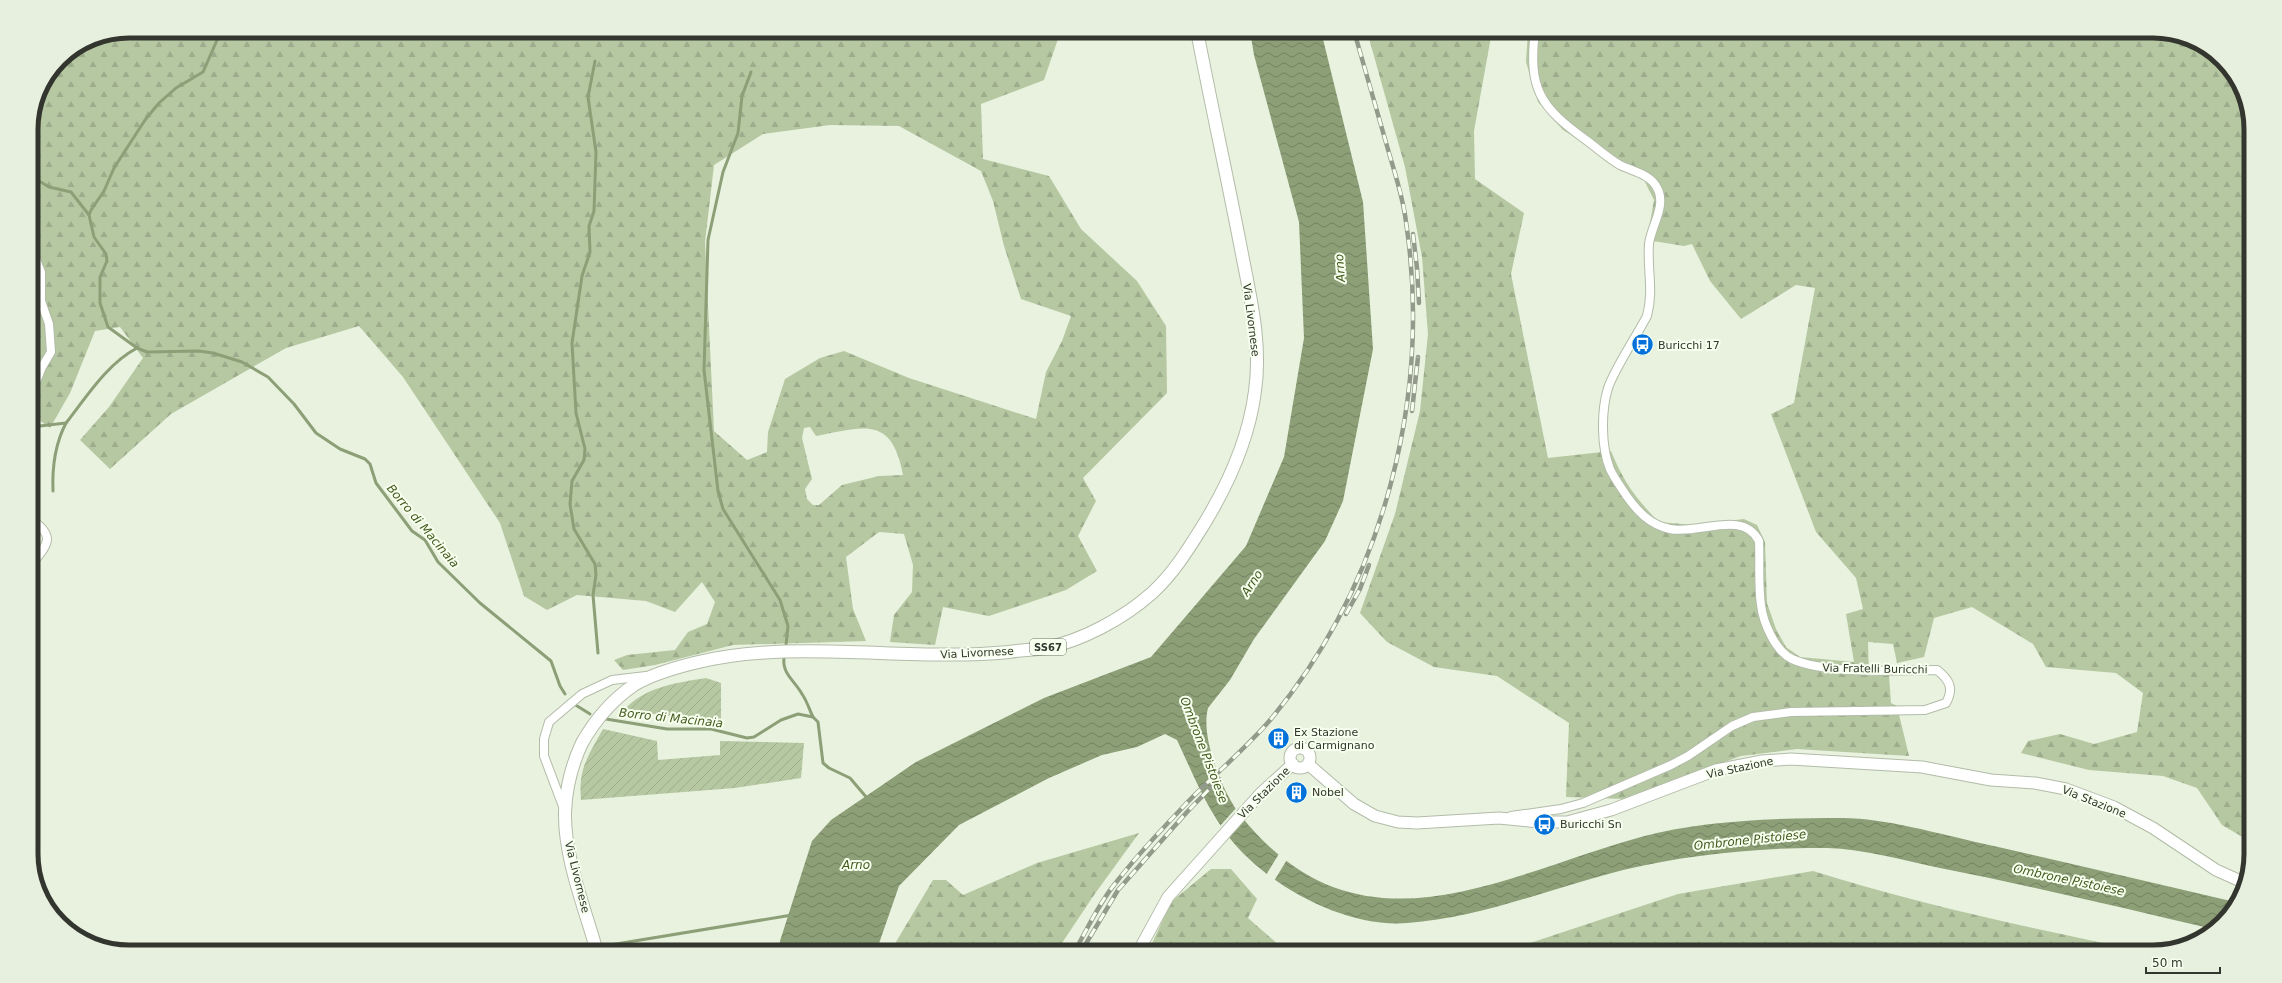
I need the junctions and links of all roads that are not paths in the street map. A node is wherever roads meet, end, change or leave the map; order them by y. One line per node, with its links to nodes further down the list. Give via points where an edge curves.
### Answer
1 (1198, 38): 7 (main road, Via Livornese / SS67, via 1253,314 1257,351 1255,390 1247,432 1229,479 1181,560 1153,592 1117,618 1081,636 1046,648 949,656 836,653 746,655 712,658)
2 (1534, 38): 11 (street, Via Fratelli Buricchi, via 1532,64 1534,78 1542,99 1554,116 1620,164 1644,175 1656,185 1660,194 1656,226 1650,243 1652,294 1648,311 1608,388 1605,402 1607,457 1618,484 1634,506 1655,525 1671,530 1691,530 1728,524 1741,525 1755,532 1759,541 1761,605 1765,619 1782,651 1791,659 1818,668 1937,670 1946,676 1951,695 1946,703 1925,710 1791,712 1753,717 1732,726 1671,765 1583,803 1561,809)
3 (38, 265): 4 (street, via 41,272 41,301 49,324 51,352)
4 (38, 377)
5 (38, 524): 6 (street, via 46,530 48,537 46,546)
6 (38, 557)
7 (655, 675): 10 (main road, Via Livornese / SS67, via 636,684 610,704 591,727 570,778); 10 (street, via 612,680 582,694 549,722 544,739 544,756)
8 (1293, 764): 9 (street, Via Stazione, via 1300,768); 9 (street, Via Stazione, via 1290,756 1299,748 1309,753); 14 (street, Via Stazione, via 1261,793 1168,897)
9 (1308, 764): 11 (street, Via Stazione, via 1354,804 1375,816 1398,822 1416,823)
10 (565, 812): 13 (main road, Via Livornese / SS67, via 568,846)
11 (1499, 818): 12 (street, Via Stazione, via 1567,822 1611,810 1716,770 1762,761 1791,759 1922,767 1991,780 2034,783 2066,789 2114,807 2153,828 2216,870)
12 (2240, 881)
13 (594, 945)
14 (1142, 945)

